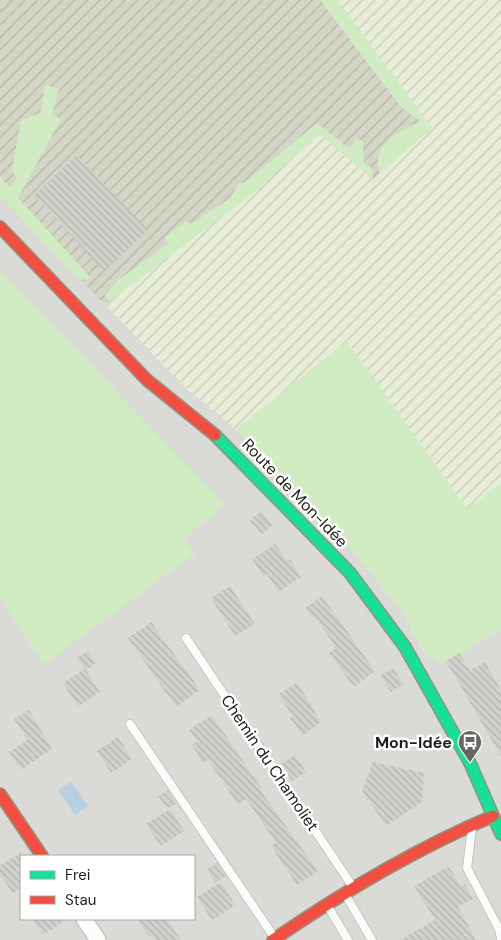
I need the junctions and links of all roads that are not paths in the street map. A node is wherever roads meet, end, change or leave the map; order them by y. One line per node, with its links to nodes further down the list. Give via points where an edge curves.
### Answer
1 (0, 226): 5 (main road, Route de Mon-Idée, via 147,380 224,442 350,573 404,647)
2 (186, 638): 9 (lane, Chemin du Chamoliet)
3 (130, 724): 13 (lane)
4 (0, 794): 8 (main road)
5 (493, 810): 6 (main road); 7 (main road, Route de Mon-Idée)
6 (472, 824): 9 (main road); 12 (lane, via 467,868)
7 (501, 834)
8 (41, 855)
9 (350, 891): 10 (main road); 16 (lane, Chemin du Chamoliet)
10 (327, 906): 13 (main road); 15 (lane)
11 (85, 920): 14 (street)
12 (501, 938)
13 (274, 939)
14 (98, 940)
15 (348, 940)
16 (372, 940)

